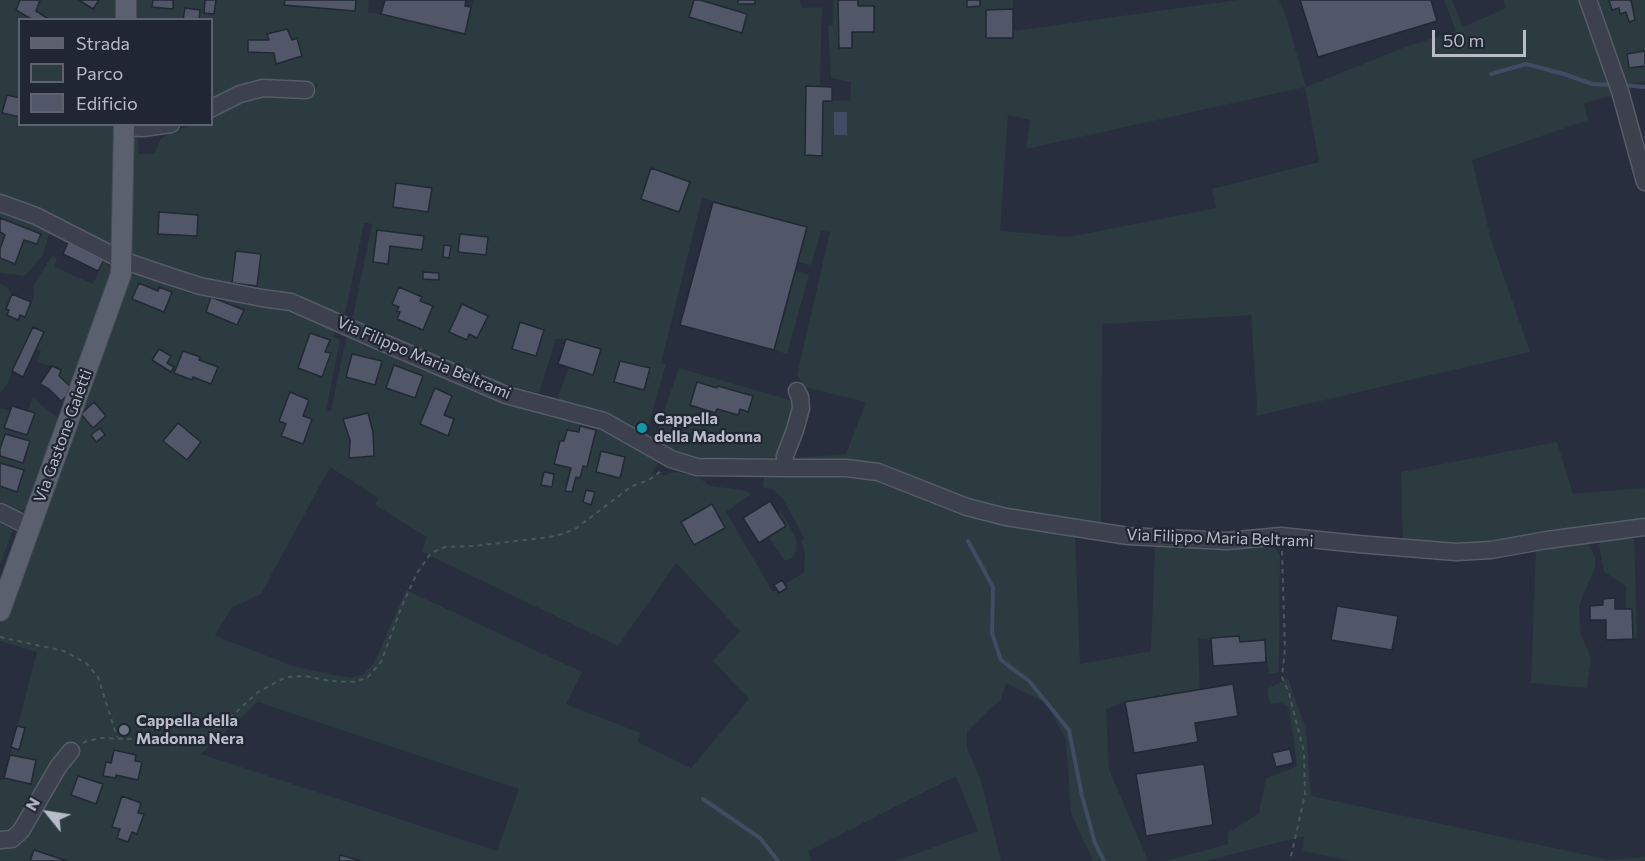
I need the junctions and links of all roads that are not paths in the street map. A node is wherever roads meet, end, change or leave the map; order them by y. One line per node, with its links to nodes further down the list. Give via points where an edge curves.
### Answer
1 (126, 0): 3 (main road)
2 (1588, 0): 8 (street)
3 (126, 18)
4 (306, 90): 5 (street, via 263,88)
5 (213, 108)
6 (124, 126): 7 (street); 10 (main road, Via Gastone Gaietti)
7 (157, 126)
8 (1645, 182)
9 (0, 202): 10 (street, Via Filippo Maria Beltrami)
10 (122, 260): 12 (street, Via Filippo Maria Beltrami, via 200,286 291,302 506,394 604,421 671,459 697,467); 14 (main road, Via Gastone Gaietti, via 121,274)
11 (797, 391): 12 (street, via 801,408 785,456)
12 (785, 468): 15 (street, Via Filippo Maria Beltrami, via 879,472 1006,518 1128,536 1227,541 1278,536 1456,552)
13 (0, 512): 14 (street)
14 (30, 527): 16 (main road, Via Gastone Gaietti)
15 (1645, 527)
16 (0, 611)
17 (71, 751): 18 (street, via 21,831 12,839)
18 (0, 840)

